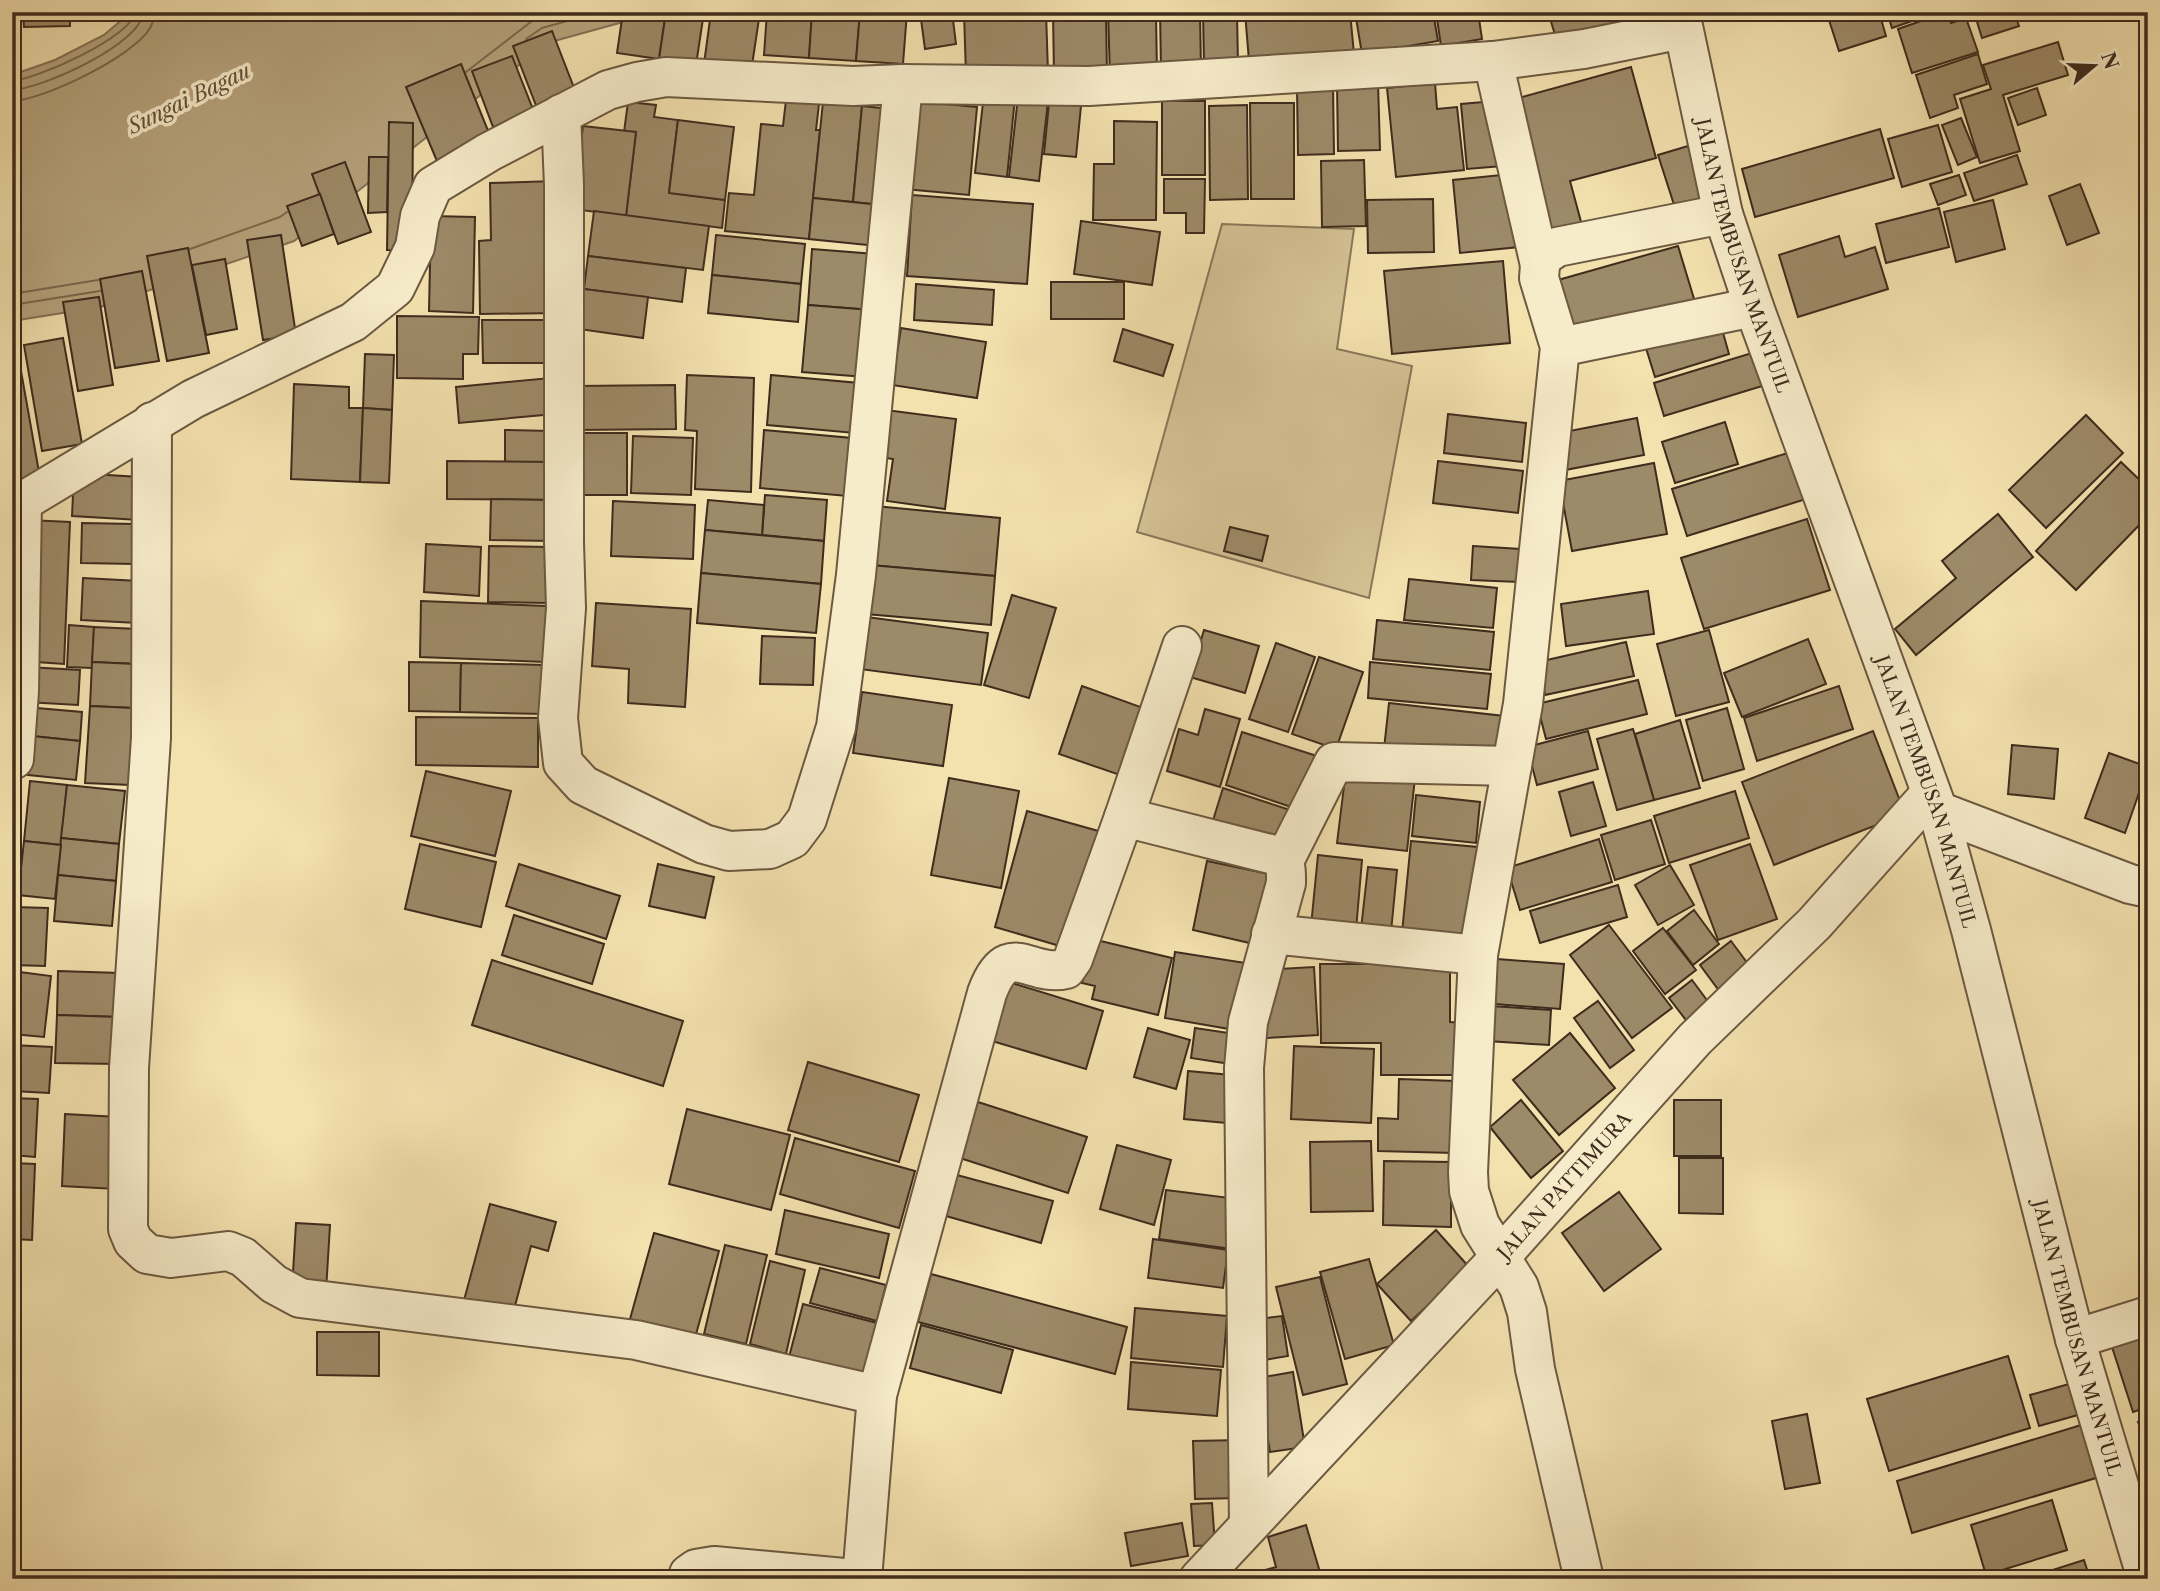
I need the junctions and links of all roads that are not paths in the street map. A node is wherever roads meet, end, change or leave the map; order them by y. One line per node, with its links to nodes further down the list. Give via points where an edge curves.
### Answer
1 (1682, 21): 2 (street, via 1584,48); 5 (street, JALAN TEMBUSAN MANTUIL)
2 (1493, 61): 3 (street, via 1089,86); 6 (street)
3 (903, 83): 4 (street, via 853,86 666,77 608,90); 4 (street, via 856,575 836,727 807,819 792,839 770,849 729,852 704,844 583,785 563,763 558,718 566,608)
4 (561, 114): 9 (street, via 433,186 420,216 415,247 395,288 353,322)
5 (1723, 214): 6 (street, via 1557,247); 7 (street, JALAN TEMBUSAN MANTUIL)
6 (1540, 265): 8 (street, via 1539,278)
7 (1754, 307): 8 (street); 14 (street, JALAN TEMBUSAN MANTUIL)
8 (1560, 347): 13 (street, via 1523,704)
9 (152, 422): 10 (street); 23 (street, via 151,738 129,1068 128,1228 133,1241 147,1254 171,1258 228,1251 300,1298 636,1340)
10 (17, 503): 12 (street, via 19,691)
11 (1182, 646): 15 (street)
12 (13, 759)
13 (1512, 766): 16 (street, via 1334,762); 19 (street)
14 (1935, 802): 17 (street); 20 (street, JALAN PATTIMURA, via 1695,1039); 22 (street, JALAN TEMBUSAN MANTUIL)
15 (1125, 817): 16 (street); 23 (street, via 1066,969 1054,971 1013,962 993,975)
16 (1284, 861): 18 (street, via 1286,883)
17 (2148, 888)
18 (1271, 934): 19 (street); 24 (street, via 1248,1022 1244,1068)
19 (1478, 955): 20 (street, via 1469,1191 1480,1225)
20 (1501, 1256): 24 (street, JALAN PATTIMURA); 29 (street, via 1527,1312 1535,1369)
21 (2148, 1317): 22 (street)
22 (2075, 1339): 30 (street, JALAN TEMBUSAN MANTUIL)
23 (877, 1395): 27 (street)
24 (1249, 1525): 28 (street, JALAN PATTIMURA)
25 (688, 1579): 26 (street, via 696,1569 715,1566)
26 (855, 1579)
27 (862, 1579)
28 (1199, 1579)
29 (1584, 1579)
30 (2147, 1579)

